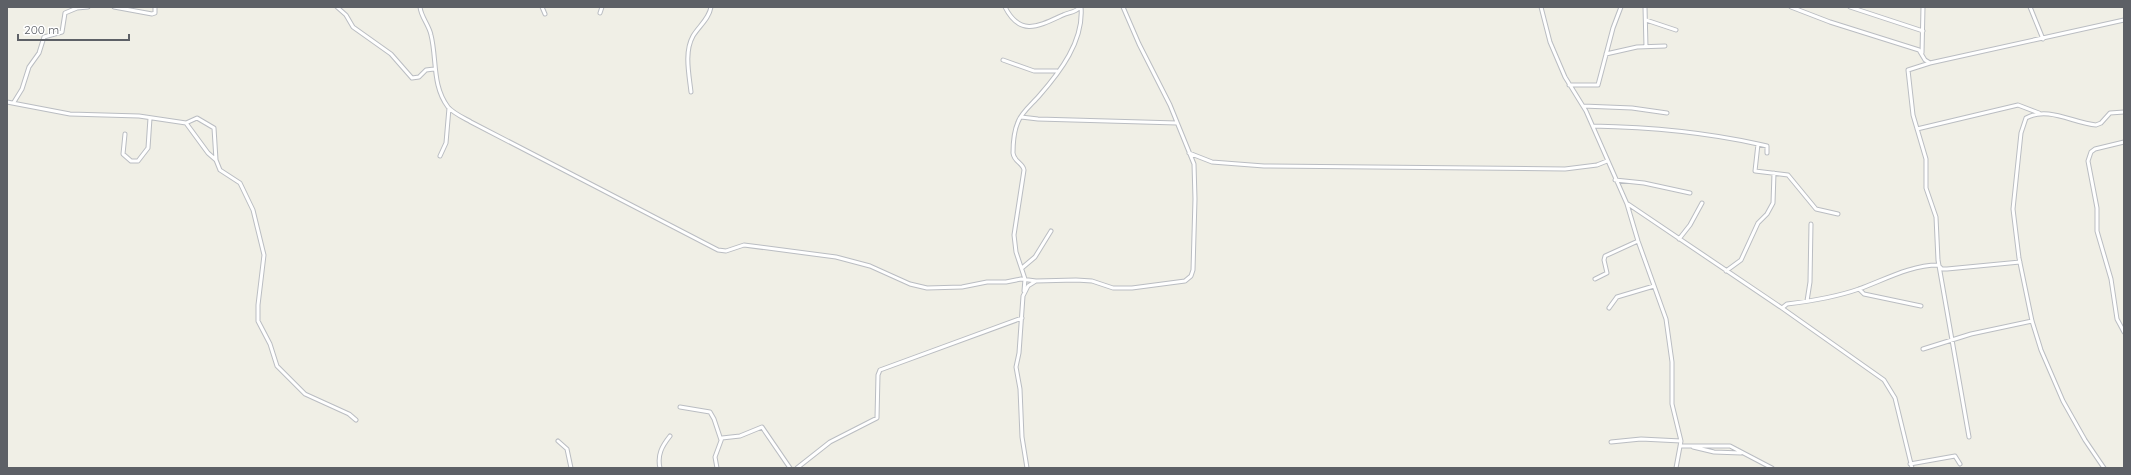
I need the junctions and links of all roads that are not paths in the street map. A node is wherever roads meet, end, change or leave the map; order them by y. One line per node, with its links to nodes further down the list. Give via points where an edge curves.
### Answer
1 (88, 7): 37 (street, via 65,13 62,32 44,37 40,53 29,67 22,89)
2 (114, 7): 3 (street, via 152,14 155,13)
3 (155, 7)
4 (337, 7): 32 (street, via 346,14 353,27 391,54 412,78 418,77 426,70)
5 (420, 7): 32 (street, via 431,35)
6 (542, 7): 20 (street)
7 (602, 7): 19 (street)
8 (711, 7): 35 (street, via 710,13 694,35 689,47)
9 (1005, 7): 10 (street, via 1012,21 1025,26 1047,24)
10 (1081, 7): 33 (street, via 1074,46)
11 (1122, 7): 46 (street)
12 (1541, 7): 34 (street, via 1550,42)
13 (1621, 7): 29 (street)
14 (1645, 7): 21 (street)
15 (1791, 7): 28 (street)
16 (1850, 7): 24 (street)
17 (1923, 7): 24 (street)
18 (2030, 7): 25 (street)
19 (600, 13)
20 (545, 14)
21 (1646, 20): 23 (street); 27 (street)
22 (2124, 20): 25 (street)
23 (1676, 30)
24 (1922, 31): 28 (street)
25 (2043, 39): 31 (street)
26 (1664, 46): 27 (street)
27 (1646, 47): 29 (street)
28 (1922, 53): 31 (street, via 1925,60)
29 (1606, 54): 34 (street, via 1598,85)
30 (1003, 60): 33 (street, via 1034,71)
31 (1930, 63): 48 (street, via 1908,70)
32 (434, 69): 39 (street, via 442,97)
33 (1057, 71): 43 (street)
34 (1569, 85): 38 (street)
35 (691, 92)
36 (7, 102): 37 (street)
37 (14, 102): 44 (street, via 70,114)
38 (1583, 106): 41 (street, via 1632,108); 47 (street)
39 (449, 108): 54 (street, via 446,143); 71 (street, via 471,122 721,251 729,251 744,245 836,257 870,266 914,285 931,289)
40 (2124, 112): 42 (street, via 2110,113 2096,125)
41 (1667, 113)
42 (2040, 114): 48 (street, via 2018,105); 67 (street, via 2026,118 2021,133 2013,209)
43 (1021, 117): 46 (street); 69 (street, via 1017,126 1014,153 1016,161 1024,168 1014,235 1016,252)
44 (150, 118): 45 (street); 49 (street, via 148,148 138,161 130,161 123,154)
45 (186, 123): 55 (street); 55 (street, via 197,118 214,128)
46 (1178, 123): 52 (street)
47 (1592, 126): 51 (street, via 1662,130); 56 (street)
48 (1917, 129): 68 (street, via 1926,159 1926,188 1936,221)
49 (125, 134)
50 (2124, 142): 83 (street, via 2095,149 2088,161 2097,212 2097,231 2112,284 2117,318)
51 (1758, 144): 53 (street, via 1767,146); 57 (street, via 1755,171)
52 (1189, 153): 56 (street, via 1212,162 1270,166 1565,169 1597,165); 73 (street, via 1194,167 1195,199 1194,261 1192,273 1187,280 1127,289 1088,281)
53 (1767, 153)
54 (440, 156)
55 (216, 160): 87 (street, via 222,173 240,183 253,210 264,255 258,322 270,344 277,366 305,394)
56 (1607, 161): 58 (street)
57 (1774, 173): 62 (street, via 1790,176 1816,209); 70 (street, via 1773,203 1767,214 1758,222 1741,260)
58 (1615, 180): 59 (street); 61 (street)
59 (1690, 193)
60 (1702, 203): 65 (street)
61 (1627, 204): 65 (street); 66 (street)
62 (1838, 214)
63 (1810, 224): 77 (street, via 1810,282)
64 (1052, 231): 69 (street, via 1035,257)
65 (1680, 239): 70 (street)
66 (1638, 241): 72 (street, via 1605,256 1607,274); 74 (street)
67 (2020, 262): 68 (street, via 1947,269 1942,269); 82 (street)
68 (1938, 265): 75 (street, via 1895,275); 84 (street)
69 (1022, 268): 71 (street)
70 (1726, 271): 80 (street)
71 (1025, 279): 73 (street); 76 (street)
72 (1595, 279)
73 (1036, 281): 76 (street)
74 (1654, 286): 79 (street, via 1617,297); 93 (street, via 1668,328 1673,375 1672,404)
75 (1859, 289): 77 (street); 78 (street, via 1864,294)
76 (1024, 292): 81 (street)
77 (1807, 302): 80 (street, via 1787,304)
78 (1921, 306)
79 (1609, 308)
80 (1782, 308): 97 (street, via 1886,383 1892,390)
81 (1022, 318): 103 (street, via 880,370 877,418 830,442); 104 (street, via 1016,367 1020,389 1022,442)
82 (2032, 320): 84 (street); 108 (street, via 2041,350 2063,401)
83 (2124, 332)
84 (1953, 340): 85 (street); 89 (street)
85 (1923, 349)
86 (680, 407): 90 (street, via 710,412)
87 (356, 420)
88 (670, 436): 100 (street, via 658,456)
89 (1968, 437)
90 (721, 440): 101 (street, via 715,457); 102 (street, via 763,427)
91 (558, 441): 99 (street, via 568,449)
92 (1611, 442): 93 (street)
93 (1681, 442): 94 (street)
94 (1680, 446): 95 (street); 105 (street)
95 (1692, 446): 96 (street, via 1714,452); 96 (street, via 1723,445)
96 (1742, 453): 106 (street)
97 (1910, 464): 98 (street, via 1955,456); 107 (street)
98 (1960, 464)
99 (571, 468)
100 (660, 468)
101 (717, 468)
102 (790, 468)
103 (797, 468)
104 (1027, 468)
105 (1676, 468)
106 (1772, 468)
107 (1912, 468)
108 (2104, 468)

